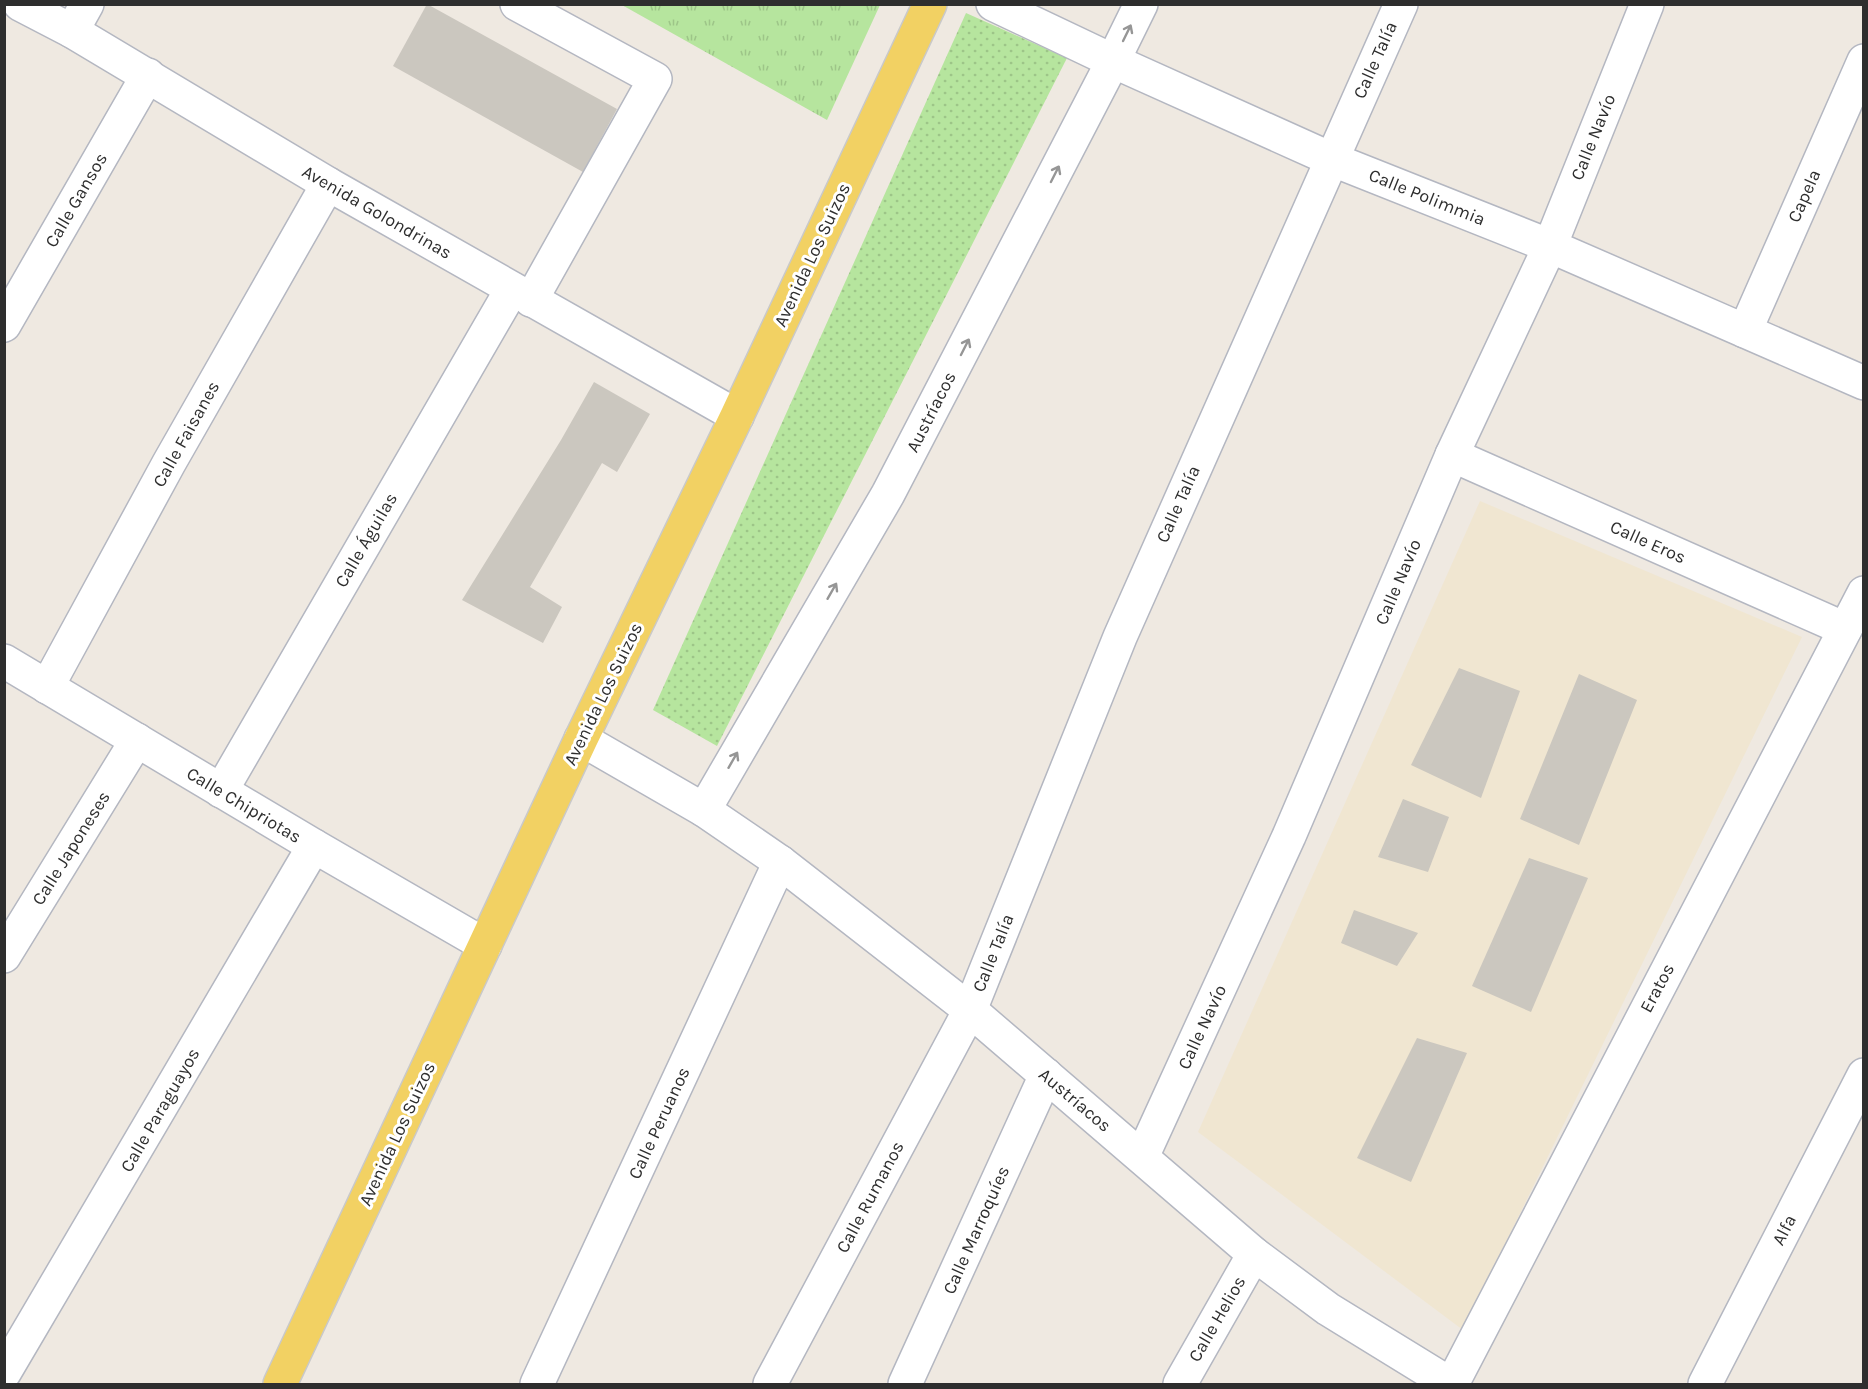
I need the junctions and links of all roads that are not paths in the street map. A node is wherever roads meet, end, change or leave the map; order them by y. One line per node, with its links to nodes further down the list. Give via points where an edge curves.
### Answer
1 (20, 4): 8 (street, Avenida Golondrinas)
2 (517, 4): 15 (street, Calle Águilas, via 655,79)
3 (930, 4): 19 (main road, Avenida Los Suizos)
4 (993, 4): 9 (street, Calle Polimmia)
5 (1141, 4): 9 (street, Austríacos, one-way to 5)
6 (1401, 4): 12 (street, Calle Talía)
7 (1647, 4): 14 (street, Calle Navío)
8 (80, 18): 11 (street, Avenida Golondrinas)
9 (1113, 61): 12 (street, Calle Polimmia); 28 (street, Austríacos, one-way to 9, via 888,494)
10 (1863, 61): 17 (street, Capela)
11 (148, 75): 13 (street, Avenida Golondrinas); 16 (street, Calle Gansos)
12 (1331, 159): 14 (street, Calle Polimmia); 33 (street, Calle Talía, via 1120,637)
13 (328, 184): 15 (street, Avenida Golondrinas); 24 (street, Calle Faisanes)
14 (1550, 246): 17 (street, Calle Polimmia); 20 (street, Calle Navío)
15 (522, 294): 19 (street, Avenida Golondrinas); 27 (street, Calle Águilas)
16 (4, 325)
17 (1745, 331): 18 (street, Calle Polimmia)
18 (1863, 383)
19 (736, 416): 25 (main road, Avenida Los Suizos)
20 (1452, 455): 22 (street, Calle Eros); 36 (street, Calle Navío, via 1289,836)
21 (1863, 593): 22 (street, Eratos)
22 (1845, 629): 44 (street, Eratos)
23 (4, 661): 24 (street, Calle Chipriotas)
24 (47, 687): 26 (street, Calle Chipriotas)
25 (581, 739): 28 (street, Austríacos); 31 (main road, Avenida Los Suizos)
26 (137, 740): 27 (street, Calle Chipriotas); 32 (street, Calle Japoneses)
27 (221, 791): 29 (street, Calle Chipriotas)
28 (704, 810): 30 (street, Austríacos)
29 (314, 846): 31 (street, Calle Chipriotas); 38 (street, Calle Paraguayos)
30 (780, 862): 33 (street, Austríacos); 40 (street, Calle Peruanos)
31 (485, 945): 39 (main road, Avenida Los Suizos)
32 (4, 956)
33 (970, 1010): 34 (street, Austríacos); 41 (street, Calle Rumanos)
34 (1046, 1075): 36 (street, Austríacos); 42 (street, Calle Marroquíes)
35 (1863, 1075): 45 (street, Alfa)
36 (1142, 1157): 37 (street, Austríacos)
37 (1254, 1254): 43 (street, Calle Helios); 44 (street, Austríacos, via 1328,1309)
38 (4, 1373)
39 (280, 1384)
40 (537, 1384)
41 (770, 1384)
42 (905, 1384)
43 (1180, 1384)
44 (1451, 1384)
45 (1705, 1384)

